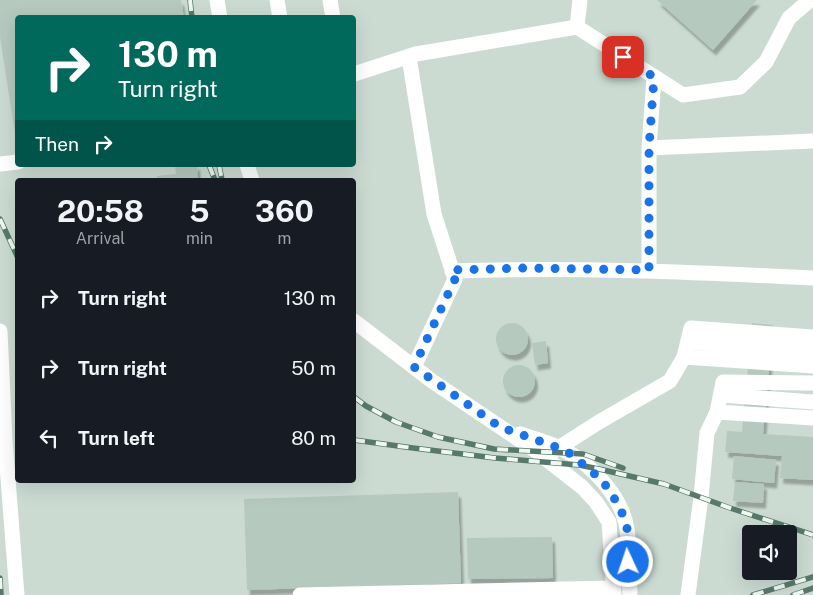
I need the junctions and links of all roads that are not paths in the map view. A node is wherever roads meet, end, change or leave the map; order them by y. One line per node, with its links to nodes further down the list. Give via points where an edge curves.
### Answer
1 (217, 0): 6 (lane)
2 (277, 0): 7 (lane)
3 (330, 0): 8 (lane)
4 (580, 0): 9 (lane)
5 (810, 0): 12 (lane, via 789,18 766,62 740,87 682,94)
6 (220, 15)
7 (280, 15)
8 (332, 15)
9 (576, 27): 10 (lane); 12 (lane)
10 (409, 57): 11 (lane); 17 (lane, via 434,214)
11 (356, 73)
12 (654, 77): 14 (lane)
13 (813, 141): 14 (lane)
14 (649, 148): 18 (lane)
15 (15, 162): 16 (lane)
16 (0, 164)
17 (452, 270): 18 (lane); 26 (lane, via 455,279)
18 (649, 270): 19 (lane)
19 (813, 278)
20 (356, 323): 26 (lane)
21 (0, 331): 36 (lane)
22 (813, 337): 23 (lane, via 691,328)
23 (686, 349): 24 (lane); 25 (lane); 33 (lane, via 670,381)
24 (813, 352)
25 (813, 366)
26 (414, 367): 32 (lane)
27 (813, 383): 28 (lane, via 723,382)
28 (721, 395): 29 (lane); 30 (lane)
29 (813, 402)
30 (717, 412): 31 (lane); 39 (lane, via 707,433)
31 (813, 418)
32 (500, 427): 33 (lane); 34 (lane)
33 (559, 448): 34 (lane); 38 (lane, via 602,480 620,507 627,528)
34 (544, 457): 35 (lane, via 582,487 609,522)
35 (614, 591): 37 (lane)
36 (18, 595)
37 (300, 595)
38 (630, 595)
39 (688, 595)

